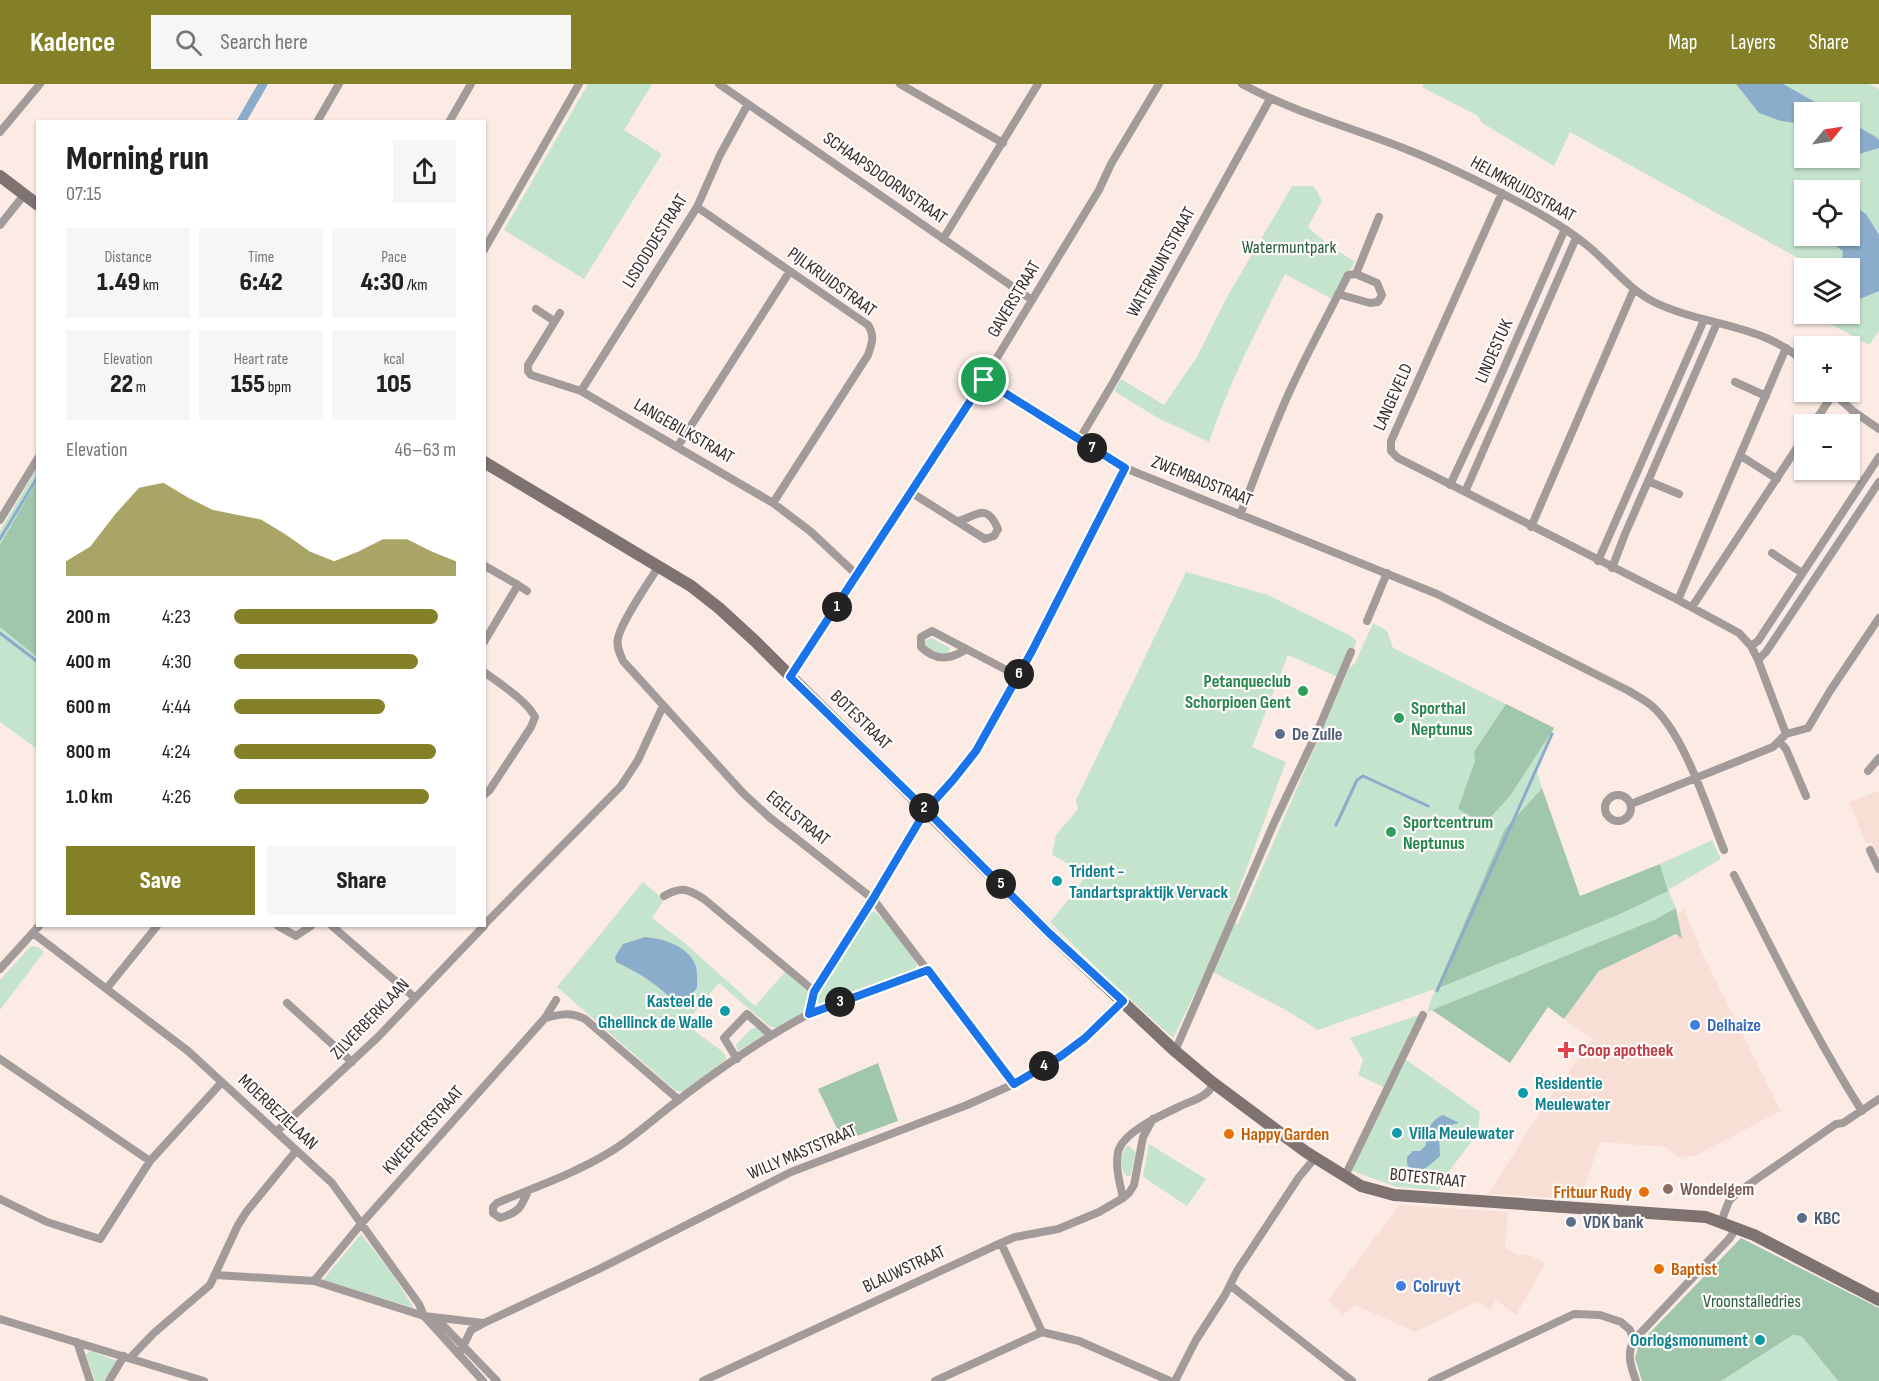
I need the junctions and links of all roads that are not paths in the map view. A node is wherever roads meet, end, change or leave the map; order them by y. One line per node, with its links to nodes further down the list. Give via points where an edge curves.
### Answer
1 (40, 84): 14 (street)
2 (339, 84): 12 (street)
3 (471, 84): 13 (street)
4 (579, 84): 26 (street)
5 (719, 84): 11 (street, SCHAAPSDOORNSTRAAT)
6 (900, 84): 15 (street)
7 (1038, 84): 15 (street)
8 (1160, 84): 31 (street, GAVERSTRAAT)
9 (1242, 84): 10 (street, HELMKRUIDSTRAAT)
10 (1269, 99): 17 (street, HELMKRUIDSTRAAT, via 1404,148); 43 (street, WATERMUNTSTRAAT)
11 (748, 104): 20 (street, LISDODDESTRAAT); 25 (street, SCHAAPSDOORNSTRAAT)
12 (318, 120)
13 (450, 120)
14 (0, 132)
15 (1003, 143): 25 (street)
16 (0, 176): 18 (street)
17 (1502, 193): 23 (street, HELMKRUIDSTRAAT); 54 (street, LANGEVELD, via 1390,446 1398,458)
18 (24, 195): 19 (street); 22 (street)
19 (36, 204)
20 (697, 207): 27 (street, PIJLKRUIDSTRAAT); 39 (street, LISDODDESTRAAT)
21 (1379, 217): 28 (street)
22 (0, 225)
23 (1565, 229): 24 (street, HELMKRUIDSTRAAT); 54 (street, LINDESTUK)
24 (1576, 238): 29 (street, HELMKRUIDSTRAAT); 55 (street, LINDESTUK)
25 (943, 239): 31 (street, SCHAAPSDOORNSTRAAT)
26 (486, 247)
27 (790, 271): 44 (street); 58 (street, PIJLKRUIDSTRAAT, via 868,325 873,334 868,355)
28 (1356, 274): 30 (street, via 1348,275); 30 (street, via 1377,284 1382,295 1378,302)
29 (1634, 289): 33 (street, HELMKRUIDSTRAAT, via 1654,302); 63 (street)
30 (1338, 294): 59 (street, via 1279,414)
31 (1032, 300): 37 (street, GAVERSTRAAT)
32 (536, 309): 39 (street, LANGEBILKSTRAAT, via 557,317 528,370 531,375)
33 (1704, 320): 34 (street, HELMKRUIDSTRAAT); 66 (street)
34 (1717, 322): 35 (street, HELMKRUIDSTRAAT, via 1758,334); 52 (street)
35 (1786, 348): 36 (street, HELMKRUIDSTRAAT); 40 (street)
36 (1794, 354)
37 (984, 380): 43 (street, ZWEMBADSTRAAT); 56 (street, GAVERSTRAAT)
38 (1735, 382): 40 (street)
39 (581, 391): 44 (street, LANGEBILKSTRAAT)
40 (1766, 396): 46 (street)
41 (1844, 402): 42 (street)
42 (1879, 429)
43 (1079, 440): 50 (street, ZWEMBADSTRAAT)
44 (678, 446): 58 (street, LANGEBILKSTRAAT)
45 (1794, 454): 51 (street)
46 (1741, 456): 51 (street); 75 (street)
47 (1879, 457): 62 (street)
48 (36, 461): 60 (street)
49 (486, 463): 68 (street, BOTESTRAAT)
50 (1125, 468): 59 (street, ZWEMBADSTRAAT); 85 (street)
51 (1777, 479): 76 (street)
52 (1648, 481): 57 (street); 69 (street)
53 (1879, 482): 64 (street)
54 (1450, 485): 55 (street, LANGEVELD)
55 (1465, 492): 63 (street, LANGEVELD)
56 (912, 493): 61 (street); 72 (street, GAVERSTRAAT)
57 (1678, 494)
58 (773, 503): 72 (street, LANGEBILKSTRAAT)
59 (1240, 515): 70 (street, ZWEMBADSTRAAT)
60 (0, 520)
61 (958, 521)
62 (1837, 521): 64 (street); 71 (street)
63 (1531, 527): 66 (street, LANGEVELD)
64 (1843, 538): 83 (street)
65 (1772, 554): 71 (street)
66 (1598, 561): 69 (street, LANGEVELD)
67 (486, 567): 73 (street)
68 (658, 567): 86 (street, BOTESTRAAT, via 719,608); 87 (street, EGELSTRAAT, via 626,621 618,638 618,650)
69 (1612, 568): 75 (street, LANGEVELD)
70 (1387, 573): 78 (street); 91 (street, ZWEMBADSTRAAT, via 1437,594 1652,706 1675,736)
71 (1802, 573): 80 (street)
72 (857, 575): 86 (street, GAVERSTRAAT)
73 (518, 585): 74 (street); 79 (street)
74 (527, 591)
75 (1678, 600): 76 (street)
76 (1692, 608): 80 (street, via 1739,633)
77 (1879, 618): 88 (street, via 1808,728)
78 (1366, 621)
79 (486, 639)
80 (1751, 646): 83 (street)
81 (965, 650): 81 (street, via 932,631 921,637 921,647 943,659); 85 (street)
82 (1351, 652): 121 (street)
83 (1758, 660): 88 (street)
84 (486, 674): 92 (street, via 535,717)
85 (1018, 676): 95 (street, via 976,751)
86 (790, 677): 95 (street, BOTESTRAAT)
87 (663, 706): 101 (street, EGELSTRAAT, via 768,817); 102 (street, ZILVERBERKLAAN, via 621,786)
88 (1783, 738): 91 (street, via 1762,751); 93 (street)
89 (1879, 758): 90 (street)
90 (1868, 771)
91 (1695, 778): 94 (street); 96 (street, ZWEMBADSTRAAT)
92 (486, 793)
93 (1806, 796)
94 (1630, 804)
95 (926, 810): 101 (street); 115 (street, BOTESTRAAT)
96 (1724, 850)
97 (1870, 850): 98 (street)
98 (1879, 869)
99 (1734, 875): 130 (street, via 1840,1077)
100 (664, 896): 112 (street, via 677,889 704,899)
101 (873, 899): 110 (street, EGELSTRAAT); 112 (street)
102 (486, 923)
103 (156, 927): 111 (street)
104 (280, 927): 105 (street, via 296,936)
105 (310, 927)
106 (333, 927): 113 (street)
107 (482, 927): 113 (street, ZILVERBERKLAAN)
108 (36, 929): 109 (street); 111 (street, MOERBEZIELAAN)
109 (1, 965)
110 (928, 970): 117 (street); 127 (street, EGELSTRAAT)
111 (107, 988): 125 (street, MOERBEZIELAAN, via 188,1050)
112 (814, 992): 117 (street)
113 (414, 997): 124 (street, ZILVERBERKLAAN)
114 (556, 1000): 119 (street, KWEEPEERSTRAAT)
115 (1123, 1001): 121 (street, BOTESTRAAT); 127 (street, WILLY MASTSTRAAT, via 1085,1038)
116 (287, 1003): 124 (street)
117 (809, 1014): 120 (street)
118 (1424, 1015): 136 (street)
119 (545, 1018): 129 (street, via 565,1013 585,1019); 141 (street, KWEEPEERSTRAAT)
120 (771, 1035): 123 (street); 123 (street, via 747,1014 724,1038)
121 (1175, 1051): 126 (street, BOTESTRAAT)
122 (0, 1059): 135 (street)
123 (737, 1059): 129 (street)
124 (352, 1062): 132 (street, ZILVERBERKLAAN)
125 (222, 1082): 132 (street, MOERBEZIELAAN); 135 (street)
126 (1214, 1083): 131 (street, via 1203,1096); 134 (street, BOTESTRAAT)
127 (1014, 1084): 151 (street, WILLY MASTSTRAAT, via 790,1172)
128 (1879, 1099): 130 (street)
129 (678, 1100): 137 (street, via 611,1151)
130 (1862, 1111): 140 (street, via 1738,1192 1729,1201)
131 (1154, 1119): 138 (street, via 1143,1137 1134,1185); 138 (street, via 1119,1149 1117,1165)
132 (276, 1132): 133 (street, MOERBEZIELAAN)
133 (296, 1151): 141 (street, MOERBEZIELAAN, via 332,1184); 144 (street, via 247,1211)
134 (1315, 1158): 136 (street, BOTESTRAAT); 146 (street)
135 (150, 1161): 139 (street, via 100,1239 47,1222)
136 (1345, 1176): 140 (street, BOTESTRAAT, via 1361,1186 1394,1195 1701,1216)
137 (528, 1191)
138 (1123, 1198): 143 (street, BLAUWSTRAAT, via 1058,1228)
139 (0, 1199)
140 (1721, 1222): 142 (street)
141 (361, 1224): 145 (street, KWEEPEERSTRAAT); 148 (street, MOERBEZIELAAN)
142 (1737, 1227): 147 (street); 153 (street)
143 (1001, 1243): 152 (street); 163 (street, BLAUWSTRAAT)
144 (216, 1275): 145 (street, WILLY MASTSTRAAT); 157 (street, via 196,1299)
145 (314, 1281): 148 (street, WILLY MASTSTRAAT)
146 (1230, 1285): 165 (street); 166 (street)
147 (1879, 1300)
148 (424, 1316): 150 (street, WILLY MASTSTRAAT); 156 (street, MOERBEZIELAAN)
149 (0, 1319): 154 (street)
150 (436, 1319): 151 (street, WILLY MASTSTRAAT); 155 (street)
151 (484, 1323): 155 (street, WILLY MASTSTRAAT, via 471,1330)
152 (1042, 1332): 164 (street); 165 (street, via 1079,1341)
153 (1634, 1340): 167 (street, via 1621,1322 1600,1315 1574,1314); 168 (street, via 1628,1359)
154 (77, 1342): 157 (street); 158 (street)
155 (463, 1346): 156 (street, WILLY MASTSTRAAT); 162 (street)
156 (459, 1355): 161 (street, MOERBEZIELAAN)
157 (127, 1357): 159 (street); 160 (street)
158 (90, 1381)
159 (109, 1381)
160 (204, 1381)
161 (483, 1381)
162 (497, 1381)
163 (703, 1381)
164 (935, 1381)
165 (1172, 1381)
166 (1353, 1381)
167 (1432, 1381)
168 (1636, 1381)

